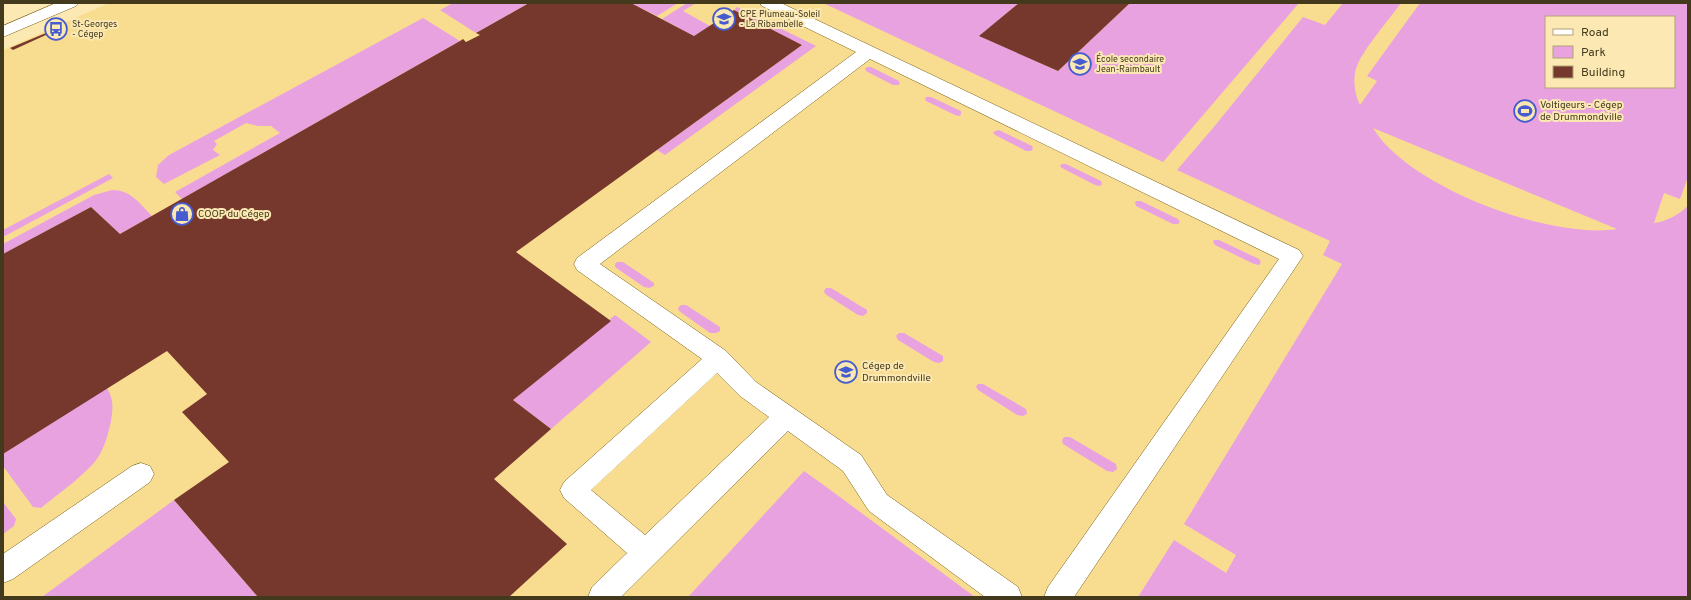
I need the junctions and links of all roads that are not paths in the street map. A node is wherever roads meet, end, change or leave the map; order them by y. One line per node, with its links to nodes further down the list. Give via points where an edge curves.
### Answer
1 (70, 3): 3 (street)
2 (768, 3): 4 (street)
3 (3, 32)
4 (869, 51): 5 (street, via 585,264); 12 (street, via 1292,256)
5 (718, 358): 6 (street, via 748,389); 8 (street, via 572,490)
6 (786, 417): 8 (street); 11 (street, via 852,463 878,503)
7 (141, 474): 9 (street)
8 (646, 553): 10 (street)
9 (3, 570)
10 (602, 597)
11 (1008, 597)
12 (1058, 597)

